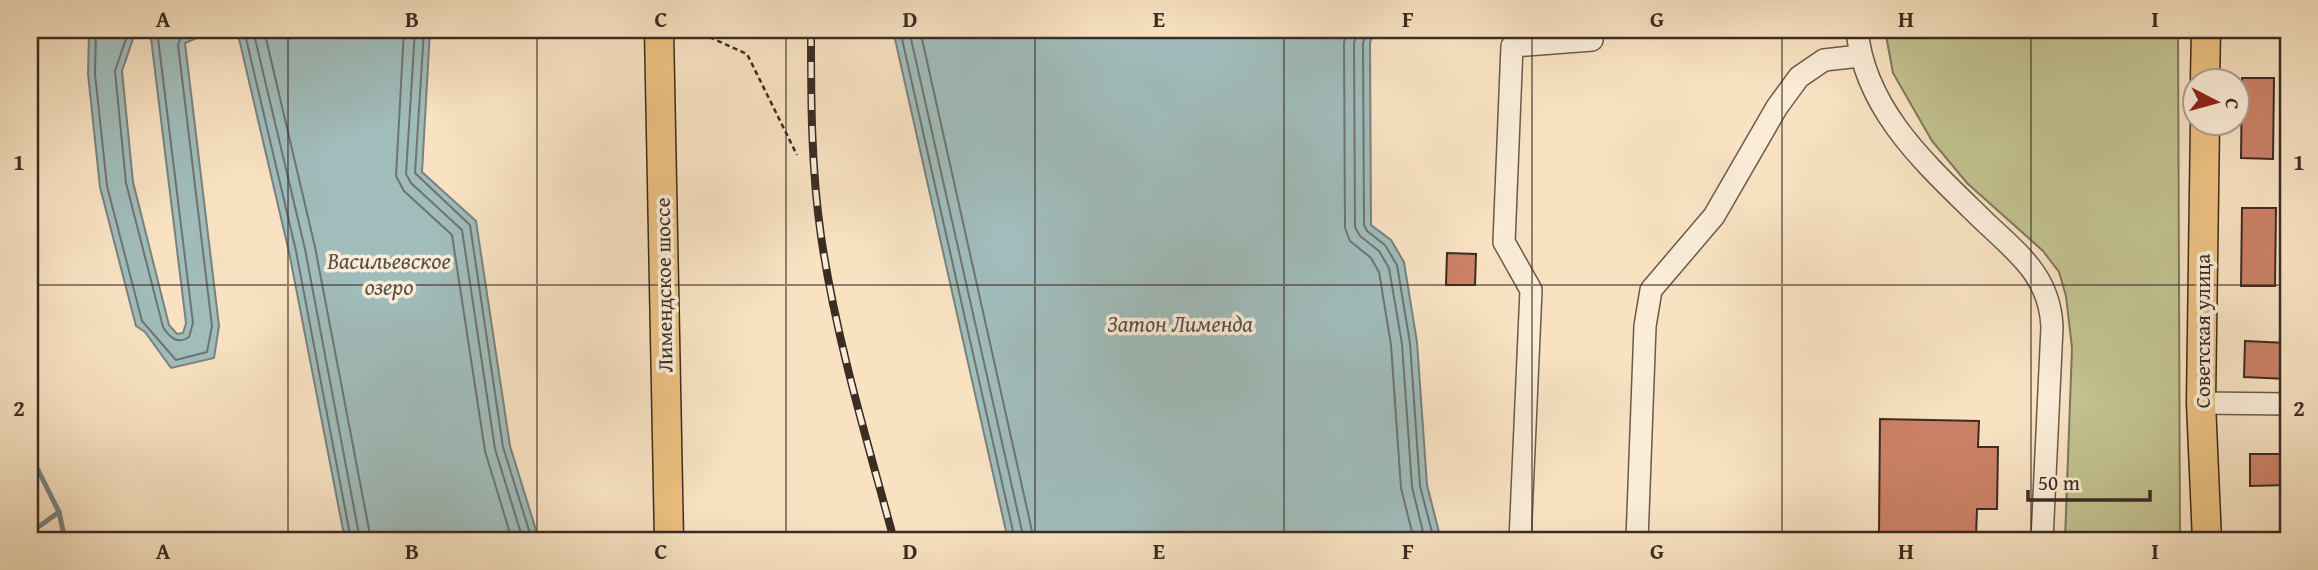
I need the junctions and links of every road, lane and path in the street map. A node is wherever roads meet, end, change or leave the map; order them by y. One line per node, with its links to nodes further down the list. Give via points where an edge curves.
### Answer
1 (547, 30): 2 (path, via 554,36)
2 (605, 30)
3 (659, 30): 14 (main road, Лимендское шоссе)
4 (694, 30): 11 (path, via 747,54)
5 (1593, 30): 15 (street, via 1592,40 1512,46 1504,242 1531,290)
6 (1857, 30): 8 (street)
7 (2206, 30): 9 (main road)
8 (1860, 56): 16 (street, via 1824,60 1799,77 1714,216 1651,290 1645,326); 17 (street, via 1871,85 1899,131 2027,263 2049,300 2052,327)
9 (2205, 66)
10 (2205, 136): 12 (main road, Советская улица)
11 (797, 155)
12 (2201, 404): 13 (street); 18 (main road, Советская улица)
13 (2288, 404)
14 (669, 540)
15 (1520, 540)
16 (1637, 540)
17 (2042, 540)
18 (2207, 540)

